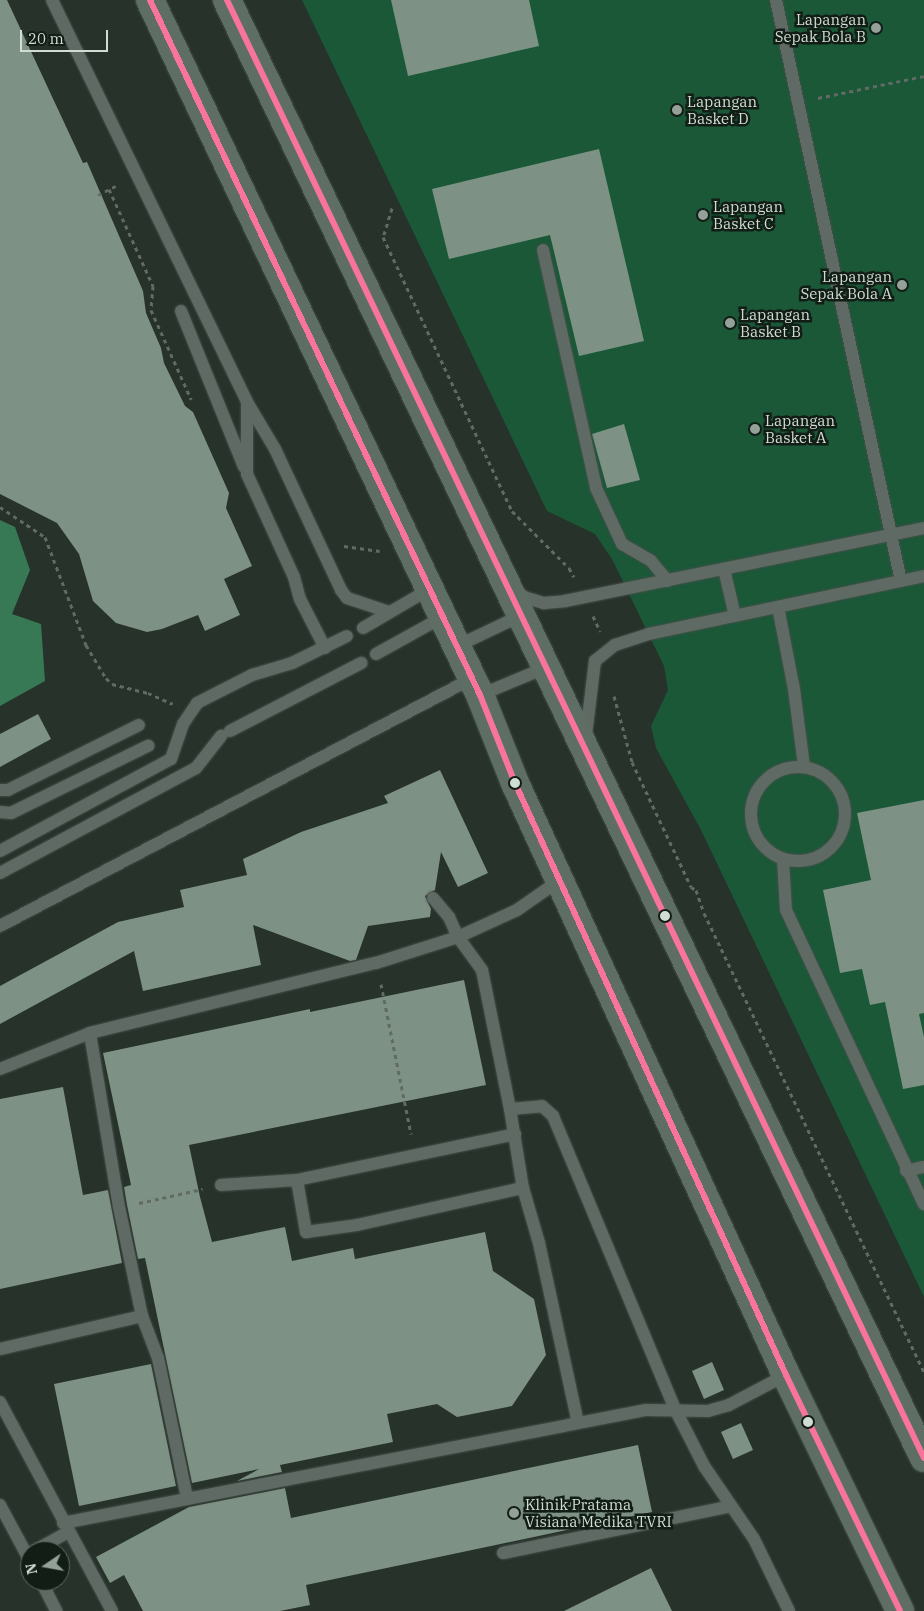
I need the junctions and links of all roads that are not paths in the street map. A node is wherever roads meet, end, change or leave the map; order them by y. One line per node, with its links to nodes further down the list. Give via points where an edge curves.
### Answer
1 (52, 0): 7 (lane)
2 (150, 0): 16 (main road)
3 (227, 0): 13 (main road)
4 (776, 0): 10 (lane)
5 (542, 250): 14 (lane, via 596,488 622,544 651,560)
6 (180, 311): 8 (lane)
7 (247, 402): 8 (lane); 18 (lane, via 275,449 341,590 347,598)
8 (247, 474): 25 (lane, via 294,577 300,599)
9 (924, 528): 10 (lane)
10 (893, 535): 11 (lane); 15 (lane)
11 (724, 569): 14 (lane); 20 (lane)
12 (924, 576): 15 (lane)
13 (501, 578): 14 (lane, via 524,597 544,603); 19 (main road)
14 (668, 581)
15 (901, 581): 17 (lane)
16 (428, 590): 18 (lane); 21 (main road)
17 (778, 607): 20 (lane); 33 (lane)
18 (389, 612): 22 (lane)
19 (520, 616): 24 (lane); 28 (main road)
20 (735, 616): 32 (lane, via 649,634 608,650 595,661 587,709)
21 (441, 618): 24 (main road); 26 (lane)
22 (363, 628)
23 (346, 637): 25 (lane)
24 (455, 647): 29 (main road)
25 (325, 648): 36 (lane, via 285,666 252,675 198,703 189,712 171,759)
26 (376, 654)
27 (358, 664): 38 (lane, via 225,734 196,768)
28 (545, 668): 29 (lane); 32 (main road)
29 (476, 687): 39 (main road, via 515,783); 41 (lane)
30 (139, 725): 34 (lane, via 8,790)
31 (148, 746): 35 (lane, via 11,813)
32 (585, 753): 59 (main road)
33 (804, 766): 37 (lane, via 780,770 761,783 751,804 752,827 763,848); 37 (lane, via 824,774 840,791 846,813 841,836 826,853 805,862)
34 (0, 790)
35 (0, 812)
36 (0, 851)
37 (783, 860): 48 (lane, via 786,910)
38 (0, 873)
39 (560, 880): 42 (lane, via 517,910); 55 (main road)
40 (433, 898): 42 (lane, via 450,917)
41 (0, 926)
42 (458, 937): 43 (lane, via 376,963); 45 (lane, via 482,970)
43 (90, 1033): 44 (lane); 53 (lane, via 119,1207)
44 (0, 1070)
45 (510, 1109): 46 (lane); 57 (lane, via 542,1106 553,1116)
46 (515, 1134): 49 (lane); 51 (lane)
47 (924, 1167): 48 (lane)
48 (906, 1171): 52 (lane)
49 (297, 1180): 50 (lane); 51 (lane, via 306,1232 357,1225)
50 (222, 1185)
51 (523, 1188): 58 (lane, via 539,1243)
52 (924, 1204)
53 (142, 1316): 54 (lane); 60 (lane, via 158,1358)
54 (0, 1349)
55 (786, 1375): 57 (lane, via 729,1405 708,1411); 71 (main road)
56 (0, 1402): 63 (lane)
57 (675, 1409): 58 (lane, via 646,1410); 62 (lane, via 704,1466)
58 (578, 1423): 60 (lane)
59 (924, 1458)
60 (188, 1498): 63 (lane)
61 (0, 1505): 64 (lane)
62 (731, 1506): 66 (lane); 70 (lane, via 754,1540)
63 (66, 1528): 65 (lane); 69 (lane)
64 (22, 1541)
65 (49, 1541)
66 (503, 1553)
67 (45, 1591): 68 (lane)
68 (56, 1611)
69 (112, 1611)
70 (789, 1611)
71 (900, 1611)

